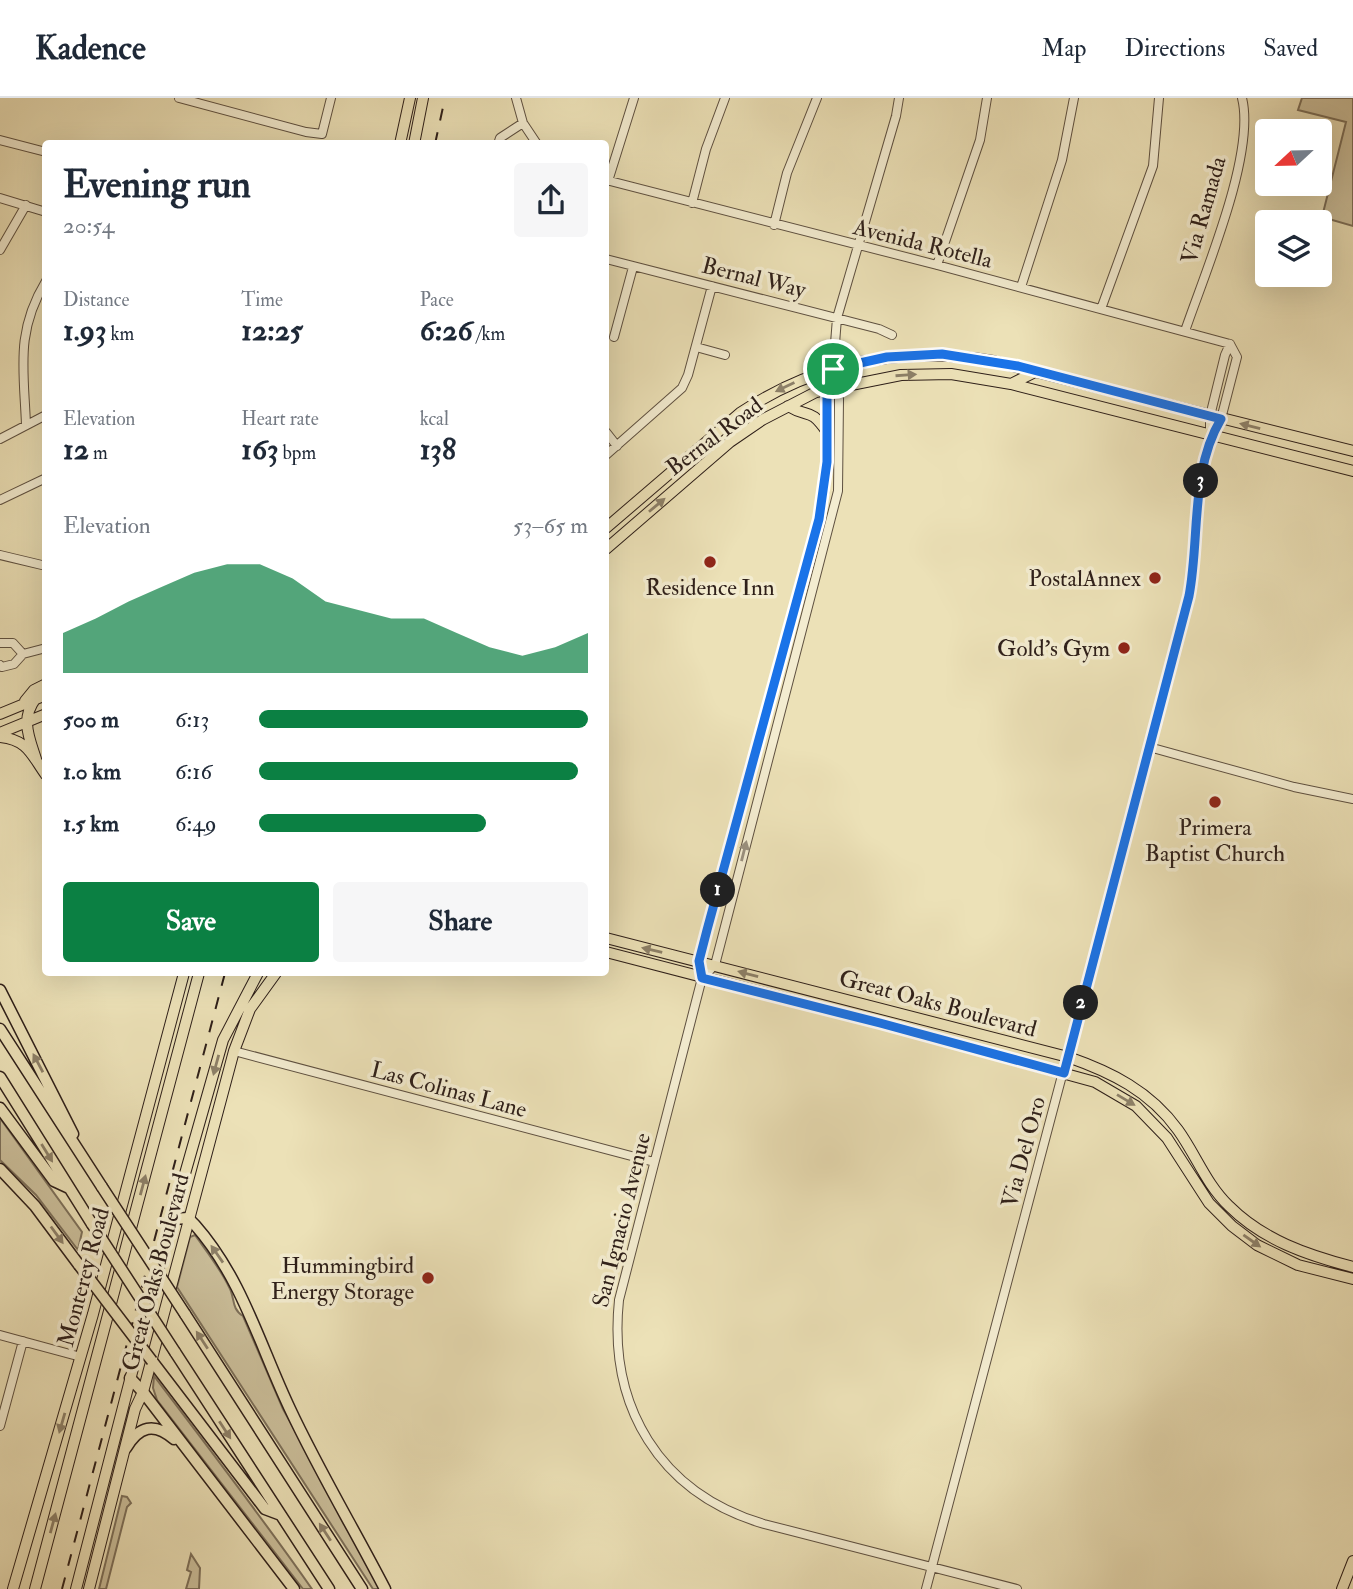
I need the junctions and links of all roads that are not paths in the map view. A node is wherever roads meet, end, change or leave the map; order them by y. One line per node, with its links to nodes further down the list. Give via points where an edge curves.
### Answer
1 (179, 98): 2 (street, via 322,134)
2 (331, 98)
3 (410, 98): 16 (main road)
4 (423, 98): 17 (main road)
5 (516, 98): 14 (street)
6 (634, 98): 21 (street)
7 (725, 98): 24 (street)
8 (817, 98): 27 (street)
9 (899, 98): 28 (street, San Ignacio Avenue)
10 (987, 98): 31 (street, via 980,140)
11 (1074, 98): 34 (street, via 1062,160)
12 (1159, 98): 36 (street, via 1153,166)
13 (1242, 98): 38 (street, Via Ramada, via 1235,185)
14 (523, 123): 18 (street); 19 (street)
15 (0, 140): 20 (street)
16 (401, 140)
17 (415, 140)
18 (499, 140)
19 (534, 140)
20 (42, 151)
21 (609, 175)
22 (609, 182): 24 (street, Avenida Rotella)
23 (0, 198): 25 (street)
24 (692, 203): 27 (street, Avenida Rotella)
25 (26, 205): 26 (street); 29 (street)
26 (42, 211)
27 (774, 225): 28 (street, Avenida Rotella)
28 (858, 246): 31 (street, Avenida Rotella); 37 (street, San Ignacio Avenue)
29 (0, 250)
30 (609, 260): 32 (street, Bernal Way)
31 (937, 265): 34 (street, Avenida Rotella)
32 (633, 267): 33 (street, Bernal Way); 40 (street)
33 (712, 286): 37 (street, Bernal Way); 42 (street)
34 (1021, 287): 36 (street, Avenida Rotella)
35 (42, 288): 52 (street, via 32,303 23,340)
36 (1101, 309): 38 (street, Avenida Rotella)
37 (837, 318): 39 (street, Bernal Way); 44 (street, San Ignacio Avenue)
38 (1185, 331): 41 (street, Avenida Rotella)
39 (892, 335)
40 (614, 337)
41 (1230, 344): 51 (street, Via Del Oro)
42 (696, 347): 43 (street); 57 (street, via 682,388)
43 (725, 355)
44 (833, 369): 45 (main road, Bernal Road, via 887,357 942,354); 47 (street, San Ignacio Avenue); 48 (street, San Ignacio Avenue); 63 (main road, Bernal Road, one-way to 63, via 780,389 740,413)
45 (1037, 371): 46 (main road); 51 (main road, Bernal Road)
46 (1011, 384): 47 (main road, Bernal Road, one-way to 46, via 928,374); 55 (main road, Bernal Road)
47 (838, 387): 48 (main road, Bernal Road); 68 (street, San Ignacio Avenue, via 838,491)
48 (827, 389): 49 (main road, Bernal Road); 53 (street, San Ignacio Avenue)
49 (788, 406): 53 (main road, via 810,413); 64 (main road, Bernal Road, one-way to 49, via 730,442)
50 (42, 417): 52 (street)
51 (1216, 417): 55 (street, Via Del Oro); 58 (main road, Bernal Road, one-way to 51)
52 (26, 425): 56 (street)
53 (827, 432): 67 (street, San Ignacio Avenue, via 825,489)
54 (609, 436): 57 (street)
55 (1210, 436): 60 (main road, Bernal Road); 80 (street, Via Del Oro, via 1192,579)
56 (0, 439)
57 (617, 446): 59 (street)
58 (1353, 451)
59 (609, 453)
60 (1353, 471)
61 (42, 480): 62 (street)
62 (0, 500)
63 (609, 524)
64 (609, 546)
65 (0, 555): 66 (street)
66 (42, 565)
67 (798, 594): 68 (street); 86 (street, San Ignacio Avenue)
68 (810, 601): 87 (street, San Ignacio Avenue, one-way to 68)
69 (0, 643): 71 (street, via 13,643)
70 (42, 649): 71 (street)
71 (23, 654): 72 (street, via 15,664)
72 (0, 665)
73 (42, 686): 75 (main road)
74 (41, 696): 75 (main road); 78 (main road, via 28,710)
75 (23, 704): 76 (main road)
76 (0, 714)
77 (42, 715): 78 (main road)
78 (26, 721): 79 (main road); 81 (main road)
79 (0, 735): 81 (main road, via 23,743)
80 (1149, 747): 83 (street); 99 (street, Via Del Oro)
81 (36, 759): 82 (main road)
82 (42, 769)
83 (1353, 799)
84 (609, 939): 86 (main road, Great Oaks Boulevard, one-way to 84)
85 (609, 953): 92 (main road, Great Oaks Boulevard)
86 (699, 961): 87 (main road, Great Oaks Boulevard); 92 (street, San Ignacio Avenue)
87 (715, 965): 92 (street); 94 (main road, Great Oaks Boulevard, one-way to 87)
88 (183, 976): 113 (main road, Monterey Road)
89 (198, 976): 123 (main road, Monterey Road, one-way to 89)
90 (256, 976): 95 (main road, Great Oaks Boulevard)
91 (274, 976): 98 (main road, Great Oaks Boulevard, via 250,1009)
92 (702, 978): 96 (main road, Great Oaks Boulevard); 104 (street, San Ignacio Avenue)
93 (0, 990): 103 (highway, one-way to 93, via 72,1128)
94 (889, 1011): 96 (main road); 99 (main road, Great Oaks Boulevard)
95 (232, 1020): 98 (main road, via 229,1044); 107 (main road, Great Oaks Boulevard, one-way to 107)
96 (880, 1023): 100 (main road, Great Oaks Boulevard)
97 (0, 1029): 103 (highway)
98 (234, 1051): 104 (street, Las Colinas Lane); 108 (main road, Great Oaks Boulevard)
99 (1068, 1057): 100 (street, Via Del Oro); 109 (main road, Great Oaks Boulevard, via 1100,1068 1146,1096 1177,1129 1219,1195 1264,1234 1303,1252)
100 (1064, 1073): 110 (main road, Great Oaks Boulevard, one-way to 110, via 1095,1082 1136,1106 1167,1138 1209,1203 1256,1245 1298,1265); 121 (street, Via Del Oro)
101 (0, 1077): 106 (highway, one-way to 106)
102 (0, 1108): 106 (highway, via 54,1181)
103 (76, 1147): 128 (highway, one-way to 103, bridge)
104 (654, 1162): 121 (street, San Ignacio Avenue, via 619,1300 616,1330 623,1386 656,1451 688,1487 739,1517)
105 (0, 1169): 119 (highway, one-way to 119, bridge, via 35,1206 265,1510)
106 (69, 1188): 119 (highway, one-way to 119, bridge)
107 (173, 1219): 108 (highway); 114 (main road, Great Oaks Boulevard)
108 (188, 1219): 115 (main road, Great Oaks Boulevard); 129 (highway, one-way to 108, via 292,1414 239,1290 220,1257)
109 (1353, 1266)
110 (1353, 1279)
111 (0, 1335): 112 (street)
112 (23, 1341): 113 (street); 116 (street)
113 (81, 1357): 122 (main road, Monterey Road, one-way to 122)
114 (130, 1378): 115 (highway); 124 (main road, Great Oaks Boulevard)
115 (143, 1392): 117 (main road, Great Oaks Boulevard); 118 (highway)
116 (0, 1426)
117 (125, 1448): 118 (highway, via 136,1433 153,1429 170,1436); 125 (main road, Great Oaks Boulevard)
118 (190, 1454): 126 (highway)
119 (281, 1515): 127 (highway)
120 (1353, 1561): 132 (main road)
121 (933, 1566): 130 (street, Via Del Oro); 131 (street, San Ignacio Avenue)
122 (13, 1589)
123 (35, 1589)
124 (76, 1589)
125 (89, 1589)
126 (294, 1589)
127 (329, 1589)
128 (362, 1589)
129 (385, 1589)
130 (926, 1589)
131 (1017, 1589)
132 (1342, 1589)

